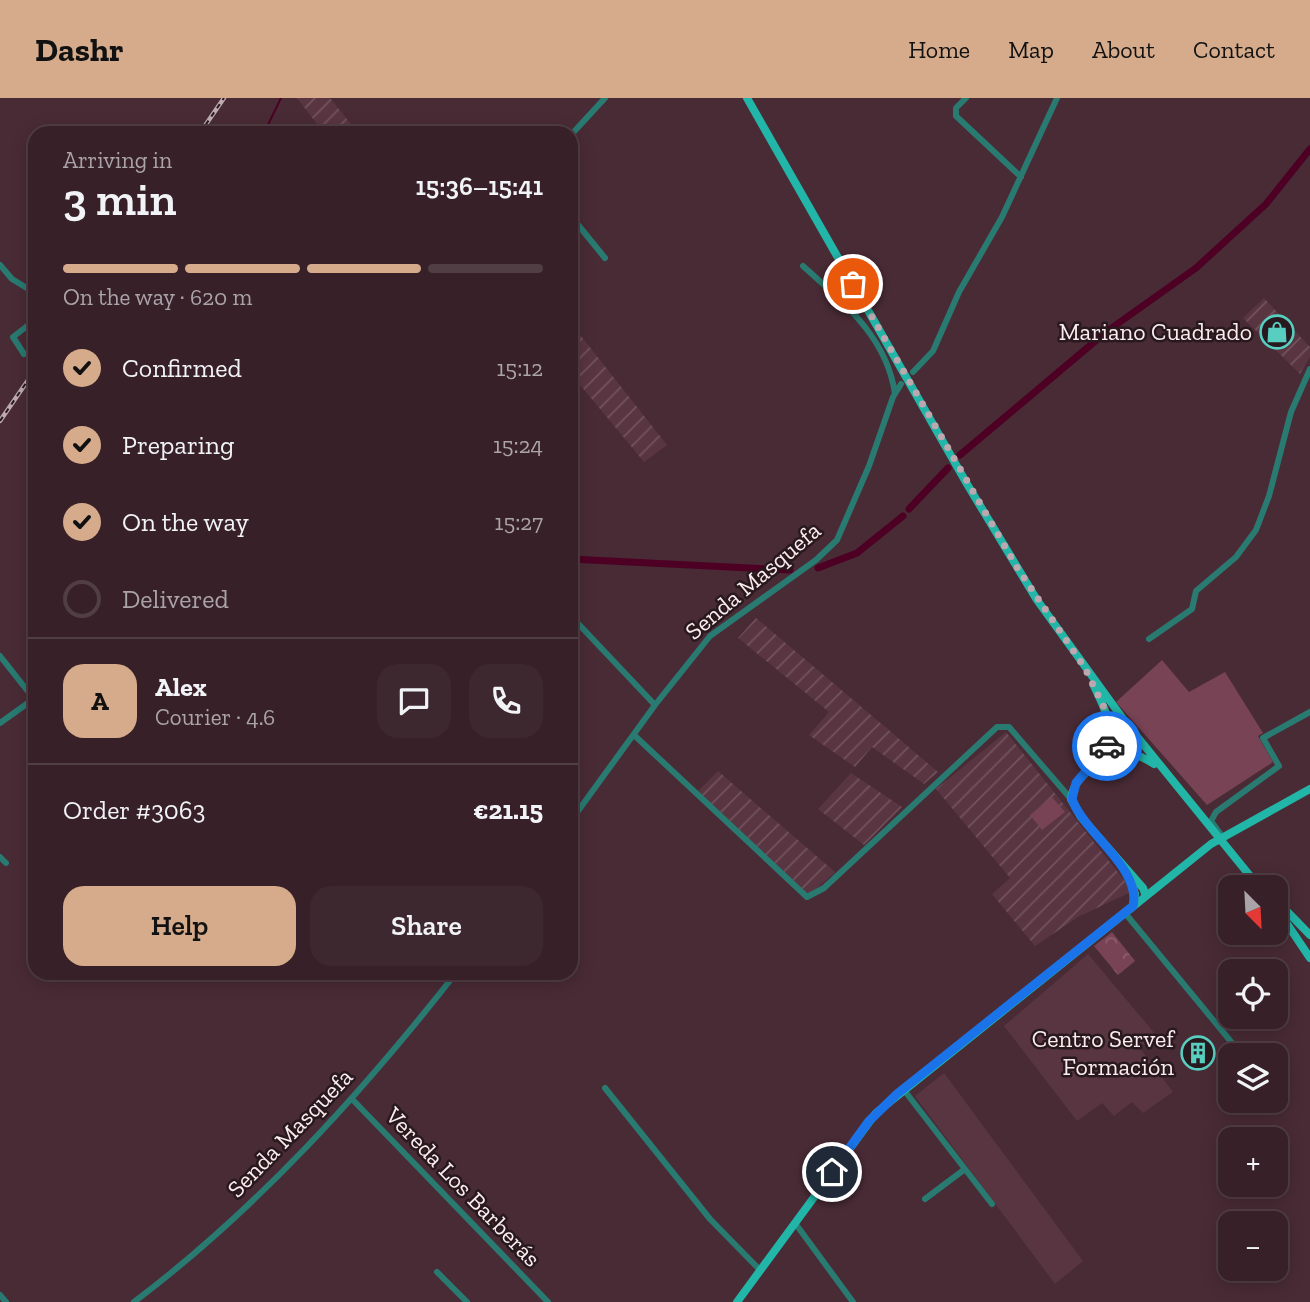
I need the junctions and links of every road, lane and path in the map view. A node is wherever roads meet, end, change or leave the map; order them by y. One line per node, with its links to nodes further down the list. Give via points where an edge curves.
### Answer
1 (605, 98): 5 (street)
2 (747, 98): 21 (main road, via 973,495)
3 (966, 98): 6 (street, via 956,108 957,116)
4 (1057, 98): 6 (street)
5 (578, 127)
6 (1020, 177): 15 (street, via 933,351)
7 (578, 225): 8 (street)
8 (606, 258)
9 (0, 265): 11 (street)
10 (803, 266): 17 (street, via 860,318 892,375)
11 (28, 289)
12 (28, 325): 13 (street, via 12,337)
13 (23, 354)
14 (1310, 369): 19 (street, via 1249,542 1196,591 1192,609)
15 (913, 372)
16 (901, 384): 17 (street, Senda Masquefa)
17 (895, 394): 24 (street, Senda Masquefa, via 836,540 816,560 710,636)
18 (578, 623): 24 (street)
19 (1149, 639)
20 (0, 656): 22 (street)
21 (1085, 668): 28 (main road, via 1111,728 1105,752); 29 (main road)
22 (28, 690)
23 (28, 704): 26 (street)
24 (655, 705): 27 (street, Senda Masquefa)
25 (1310, 712): 35 (street, via 1263,738 1279,766 1216,812 1211,821)
26 (0, 723)
27 (634, 735): 30 (street, via 807,897 824,888 997,727 1009,727); 34 (street, Senda Masquefa)
28 (1093, 765): 29 (main road, via 1124,752 1141,755); 31 (main road)
29 (1161, 768): 38 (main road)
30 (1053, 779): 31 (street); 33 (street)
31 (1076, 783): 33 (main road)
32 (1309, 790): 35 (main road)
33 (1072, 799): 41 (main road)
34 (578, 811)
35 (1222, 836): 42 (main road)
36 (0, 857): 37 (street)
37 (6, 863)
38 (1242, 867): 39 (main road); 40 (main road)
39 (1249, 875)
40 (1251, 875)
41 (1129, 876): 42 (main road, via 1145,885); 43 (main road, via 1135,889); 44 (main road, via 1135,894)
42 (1166, 880): 43 (main road)
43 (1146, 896): 44 (main road)
44 (1133, 906): 46 (main road)
45 (1288, 912): 49 (main road)
46 (1125, 913): 53 (street); 55 (main road)
47 (1288, 923): 50 (main road)
48 (1288, 926): 51 (main road)
49 (1310, 935)
50 (1310, 949)
51 (1310, 958)
52 (450, 980): 56 (street, Senda Masquefa)
53 (1232, 1043)
54 (606, 1088): 61 (street, via 710,1219)
55 (904, 1090): 57 (street); 60 (main road, via 869,1121)
56 (352, 1099): 65 (street, Senda Masquefa, via 230,1223); 67 (street, Vereda Los Barberás)
57 (965, 1169): 58 (street); 59 (street)
58 (925, 1199)
59 (992, 1204)
60 (795, 1223): 61 (main road); 69 (street)
61 (760, 1270): 68 (main road)
62 (437, 1272): 66 (street)
63 (0, 1295): 64 (street)
64 (6, 1302)
65 (134, 1302)
66 (467, 1302)
67 (548, 1302)
68 (737, 1302)
69 (853, 1302)

